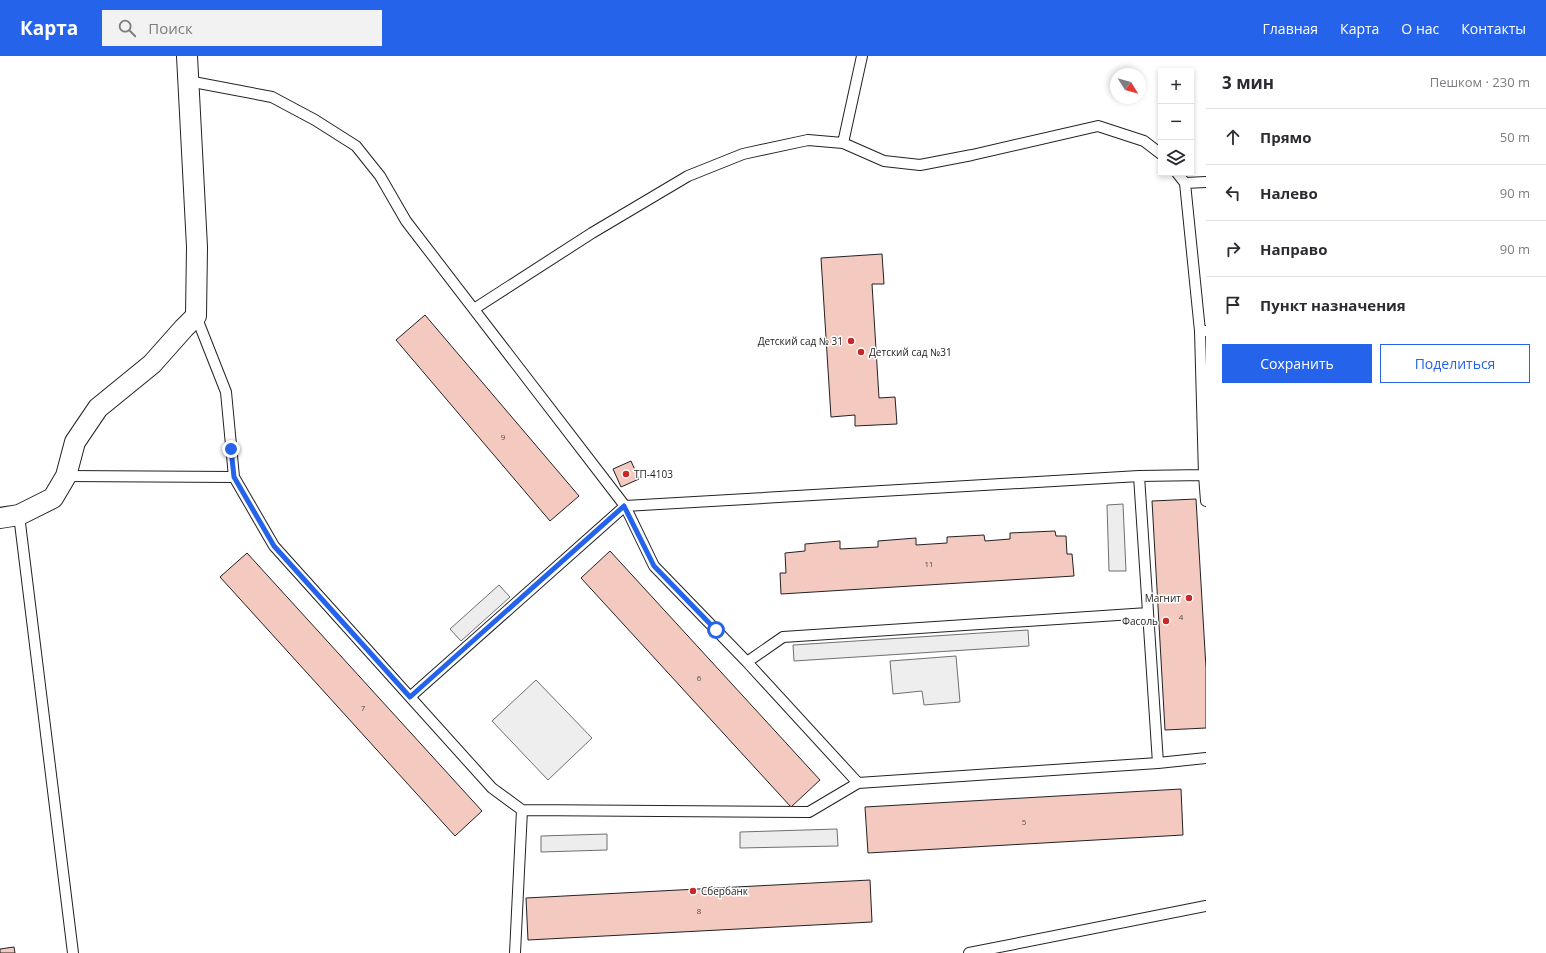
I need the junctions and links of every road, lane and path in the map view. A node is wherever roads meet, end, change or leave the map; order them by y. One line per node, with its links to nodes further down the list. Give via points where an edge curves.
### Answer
1 (187, 56): 3 (street)
2 (862, 56): 4 (lane)
3 (188, 80): 9 (lane, via 272,97 356,146 380,176 406,221); 10 (street, via 197,247)
4 (843, 143): 5 (lane, via 884,160 920,165 1098,126 1144,141); 9 (lane, via 808,140 743,154 688,176 592,233)
5 (1158, 152)
6 (1179, 176): 8 (lane)
7 (1206, 182): 8 (lane)
8 (1185, 183): 11 (lane)
9 (474, 309): 17 (lane)
10 (196, 316): 13 (street, via 152,364 98,408 75,442); 15 (lane, via 226,392)
11 (1203, 331): 12 (lane)
12 (1204, 474): 14 (lane); 16 (lane)
13 (66, 476): 15 (lane); 18 (street, via 53,498)
14 (1139, 476): 17 (lane); 19 (lane)
15 (234, 477): 21 (lane, via 274,546)
16 (1206, 501)
17 (624, 506): 20 (lane, via 654,566); 21 (lane)
18 (10, 517): 27 (lane)
19 (1148, 613): 20 (lane, via 783,637); 23 (lane)
20 (747, 662): 24 (lane)
21 (410, 697): 25 (lane, via 492,788)
22 (1206, 758): 23 (lane)
23 (1158, 763): 24 (lane)
24 (858, 783): 25 (lane, via 809,812)
25 (522, 810): 28 (lane)
26 (1206, 906): 29 (lane)
27 (73, 953)
28 (515, 953)
29 (969, 953)

